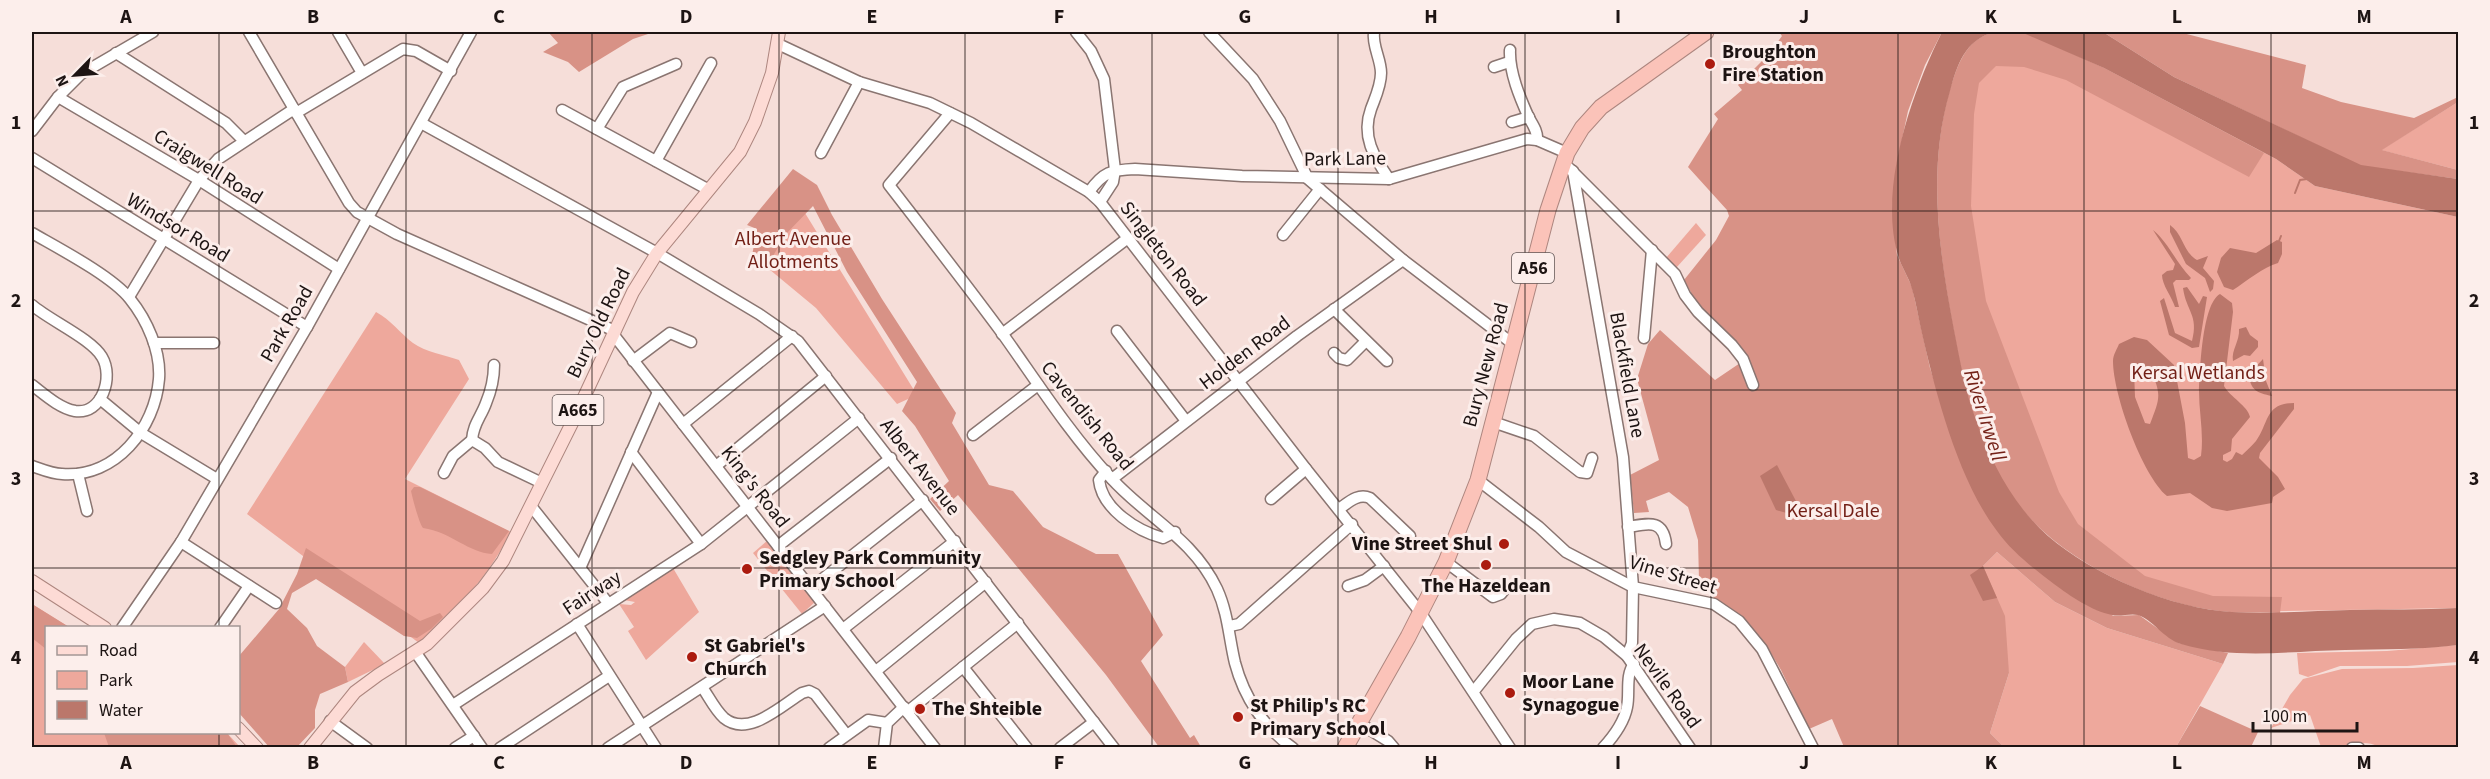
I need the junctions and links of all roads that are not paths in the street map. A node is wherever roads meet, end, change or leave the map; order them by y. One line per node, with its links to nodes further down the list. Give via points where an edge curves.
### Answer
1 (153, 32): 10 (street)
2 (249, 32): 19 (street)
3 (338, 32): 15 (street)
4 (471, 32): 14 (street, Park Road)
5 (1076, 32): 32 (street, via 1091,51 1104,79)
6 (1213, 32): 34 (street, via 1253,79 1280,121)
7 (1374, 32): 33 (street, via 1381,72 1369,115 1368,139)
8 (1706, 32): 31 (highway, Bury New Road / A56, via 1601,106 1582,128)
9 (778, 38): 16 (street, Singleton Road); 37 (main road, Bury Old Road / A665, via 772,74 755,122 740,152)
10 (116, 53): 17 (street, via 81,74); 27 (street, via 226,123)
11 (711, 63): 30 (street)
12 (676, 64): 24 (street, via 623,87)
13 (1494, 67): 21 (street, via 1510,56)
14 (451, 71): 15 (street, via 407,48); 23 (street, Park Road)
15 (362, 73): 19 (street)
16 (859, 82): 20 (street, Singleton Road); 28 (street)
17 (58, 97): 25 (street); 35 (street, Craigwell Road)
18 (562, 110): 24 (street)
19 (295, 111): 27 (street); 40 (street, via 349,203)
20 (950, 113): 38 (street, Singleton Road); 55 (street, Cavendish Road, via 889,185)
21 (1529, 117): 22 (street); 26 (street)
22 (1512, 122)
23 (422, 123): 40 (street, Park Road); 46 (street, Albert Avenue)
24 (597, 129): 30 (street)
25 (32, 131)
26 (1537, 140): 31 (street); 33 (street, Park Lane, via 1527,139)
27 (244, 141): 35 (street, via 218,159)
28 (821, 153)
29 (32, 159): 44 (street, Windsor Road)
30 (656, 161): 37 (street)
31 (1567, 162): 45 (street); 62 (highway, Bury New Road / A56); 100 (street, Blackfield Lane, via 1623,457)
32 (1115, 170): 34 (street, Park Lane); 38 (street, via 1100,177); 39 (street, via 1113,182)
33 (1389, 178): 34 (street, Park Lane)
34 (1308, 179): 36 (street)
35 (198, 180): 44 (street); 48 (street, Craigwell Road)
36 (1320, 189): 42 (street); 47 (street)
37 (709, 190): 46 (main road, Bury Old Road / A665)
38 (1089, 192): 39 (street, Singleton Road)
39 (1100, 202): 43 (street, Singleton Road)
40 (368, 218): 48 (street, Park Road); 54 (street)
41 (33, 235): 49 (street, via 104,277)
42 (1283, 235)
43 (1128, 238): 55 (street); 68 (street, Singleton Road)
44 (162, 240): 49 (street); 52 (street, Windsor Road)
45 (1652, 250): 57 (street); 71 (street, via 1675,274 1698,312 1743,359)
46 (657, 253): 54 (main road, Bury Old Road / A665); 56 (street, Albert Avenue)
47 (1403, 260): 51 (street, Holden Road); 62 (street)
48 (339, 269): 52 (street, Park Road)
49 (129, 297): 60 (street)
50 (32, 306): 73 (street, via 101,355 106,380)
51 (1334, 309): 58 (street); 68 (street, Holden Road)
52 (307, 327): 90 (street, Park Road)
53 (1117, 331): 75 (street)
54 (614, 333): 64 (street, King's Road); 92 (main road, Bury Old Road / A665)
55 (1002, 333): 70 (street, Cavendish Road)
56 (792, 336): 67 (street, Albert Avenue); 77 (street)
57 (1644, 338)
58 (1366, 340): 63 (street, via 1347,360); 65 (street)
59 (691, 342): 64 (street, via 670,333)
60 (154, 343): 61 (street); 78 (street, via 159,377 155,405)
61 (214, 344)
62 (1513, 344): 76 (highway, Bury New Road / A56)
63 (1334, 353)
64 (633, 361): 72 (street, King's Road)
65 (1387, 361)
66 (494, 365): 80 (street, via 494,378)
67 (826, 376): 74 (street, Albert Avenue); 85 (street)
68 (1239, 381): 75 (street, Holden Road); 86 (street, Singleton Road)
69 (32, 385): 73 (street, via 75,411 88,410)
70 (1038, 385): 79 (street); 89 (street, Cavendish Road)
71 (1753, 385)
72 (658, 392): 77 (street, King's Road); 81 (street)
73 (100, 399): 78 (street)
74 (859, 418): 82 (street, Albert Avenue); 96 (street, Fairway)
75 (1186, 421): 89 (street, Holden Road)
76 (1493, 422): 83 (street, via 1534,436 1585,474); 91 (highway, Bury New Road / A56)
77 (683, 424): 85 (street, King's Road)
78 (141, 433): 88 (street, via 126,452 105,466); 90 (street)
79 (973, 435)
80 (472, 440): 87 (street, via 453,456); 92 (street, via 498,462)
81 (631, 452): 105 (street); 109 (street)
82 (891, 458): 93 (street, Albert Avenue); 107 (street)
83 (1592, 458)
84 (32, 466): 88 (street)
85 (716, 466): 96 (street, King's Road)
86 (1306, 469): 94 (street); 97 (street, Singleton Road)
87 (444, 473)
88 (78, 474): 98 (street)
89 (1109, 475): 101 (street, Cavendish Road); 101 (street, via 1098,480 1107,503 1149,534 1163,538)
90 (217, 479): 104 (street, Park Road)
91 (1478, 480): 108 (highway, Bury New Road / A56); 115 (street, Vine Street, via 1566,552)
92 (542, 483): 95 (main road, Bury Old Road / A665)
93 (923, 500): 103 (street, Albert Avenue); 116 (street)
94 (1270, 500)
95 (531, 506): 109 (street); 129 (main road, Bury Old Road / A665, via 495,573 440,633)
96 (747, 506): 105 (street, Fairway); 107 (street, King's Road)
97 (1339, 509): 99 (street, Singleton Road); 102 (street, via 1363,495)
98 (87, 511)
99 (1352, 524): 110 (street, Singleton Road); 127 (street, via 1239,624)
100 (1628, 527): 106 (street, via 1657,525); 115 (street, Blackfield Lane)
101 (1174, 532): 127 (street, Cavendish Road, via 1207,571)
102 (1410, 536)
103 (955, 541): 112 (street, Albert Avenue); 128 (street)
104 (181, 542): 113 (street); 125 (street, Park Road)
105 (701, 544): 119 (street, Fairway)
106 (1666, 544)
107 (778, 546): 116 (street, King's Road)
108 (1446, 562): 117 (street, via 1492,597); 121 (highway, Bury New Road / A56)
109 (581, 566): 119 (street)
110 (1384, 566): 114 (street, via 1365,580); 121 (street, Singleton Road)
111 (32, 581): 124 (main road)
112 (986, 582): 123 (street, Albert Avenue); 132 (street)
113 (249, 586): 118 (street); 126 (street)
114 (1348, 586)
115 (1633, 587): 130 (street, Blackfield Lane); 166 (street, Vine Street, via 1714,604 1739,621 1762,649)
116 (811, 588): 120 (street, King's Road)
117 (1505, 589)
118 (276, 603)
119 (608, 603): 122 (street, Fairway)
120 (825, 606): 128 (street, King's Road); 134 (street)
121 (1420, 612): 135 (street, Singleton Road); 141 (highway, Bury New Road / A56)
122 (577, 624): 133 (street); 136 (street, Fairway)
123 (1018, 624): 131 (street); 139 (street, Albert Avenue)
124 (103, 626)
125 (123, 626)
126 (221, 626)
127 (1230, 626): 160 (street, Cavendish Road, via 1235,661 1246,694 1270,730)
128 (843, 629): 132 (street, King's Road)
129 (416, 653): 136 (street); 138 (main road, Bury Old Road / A665, via 365,684)
130 (1630, 660): 135 (street, Nevile Road, via 1604,637 1580,623 1554,619 1532,624 1515,639); 164 (street, Blackfield Lane, via 1628,706 1614,736); 165 (street, Nevile Road)
131 (963, 667): 137 (street); 157 (street)
132 (876, 671): 137 (street, King's Road)
133 (609, 676): 142 (street); 151 (street)
134 (702, 687): 142 (street); 144 (street, via 722,717 734,724 754,723 809,691 816,694)
135 (1474, 691): 163 (street, Singleton Road)
136 (453, 705): 145 (street)
137 (905, 709): 140 (street); 156 (street, King's Road)
138 (330, 721): 147 (main road, Bury Old Road / A665); 148 (street)
139 (1094, 722): 158 (street); 159 (street, Albert Avenue)
140 (887, 723): 144 (street, via 868,720); 155 (street)
141 (1359, 723): 161 (highway, Bury New Road / A56); 162 (street)
142 (642, 725): 152 (street); 153 (street)
143 (240, 730): 146 (main road)
144 (846, 734): 154 (street)
145 (474, 736): 149 (street); 150 (street)
146 (253, 745)
147 (310, 747)
148 (367, 747)
149 (455, 747)
150 (483, 747)
151 (500, 747)
152 (608, 747)
153 (656, 747)
154 (829, 747)
155 (884, 747)
156 (935, 747)
157 (1027, 747)
158 (1060, 747)
159 (1114, 747)
160 (1293, 747)
161 (1345, 747)
162 (1394, 747)
163 (1510, 747)
164 (1603, 747)
165 (1690, 747)
166 (1813, 747)
167 (2352, 747): 168 (street)
168 (2359, 747)

